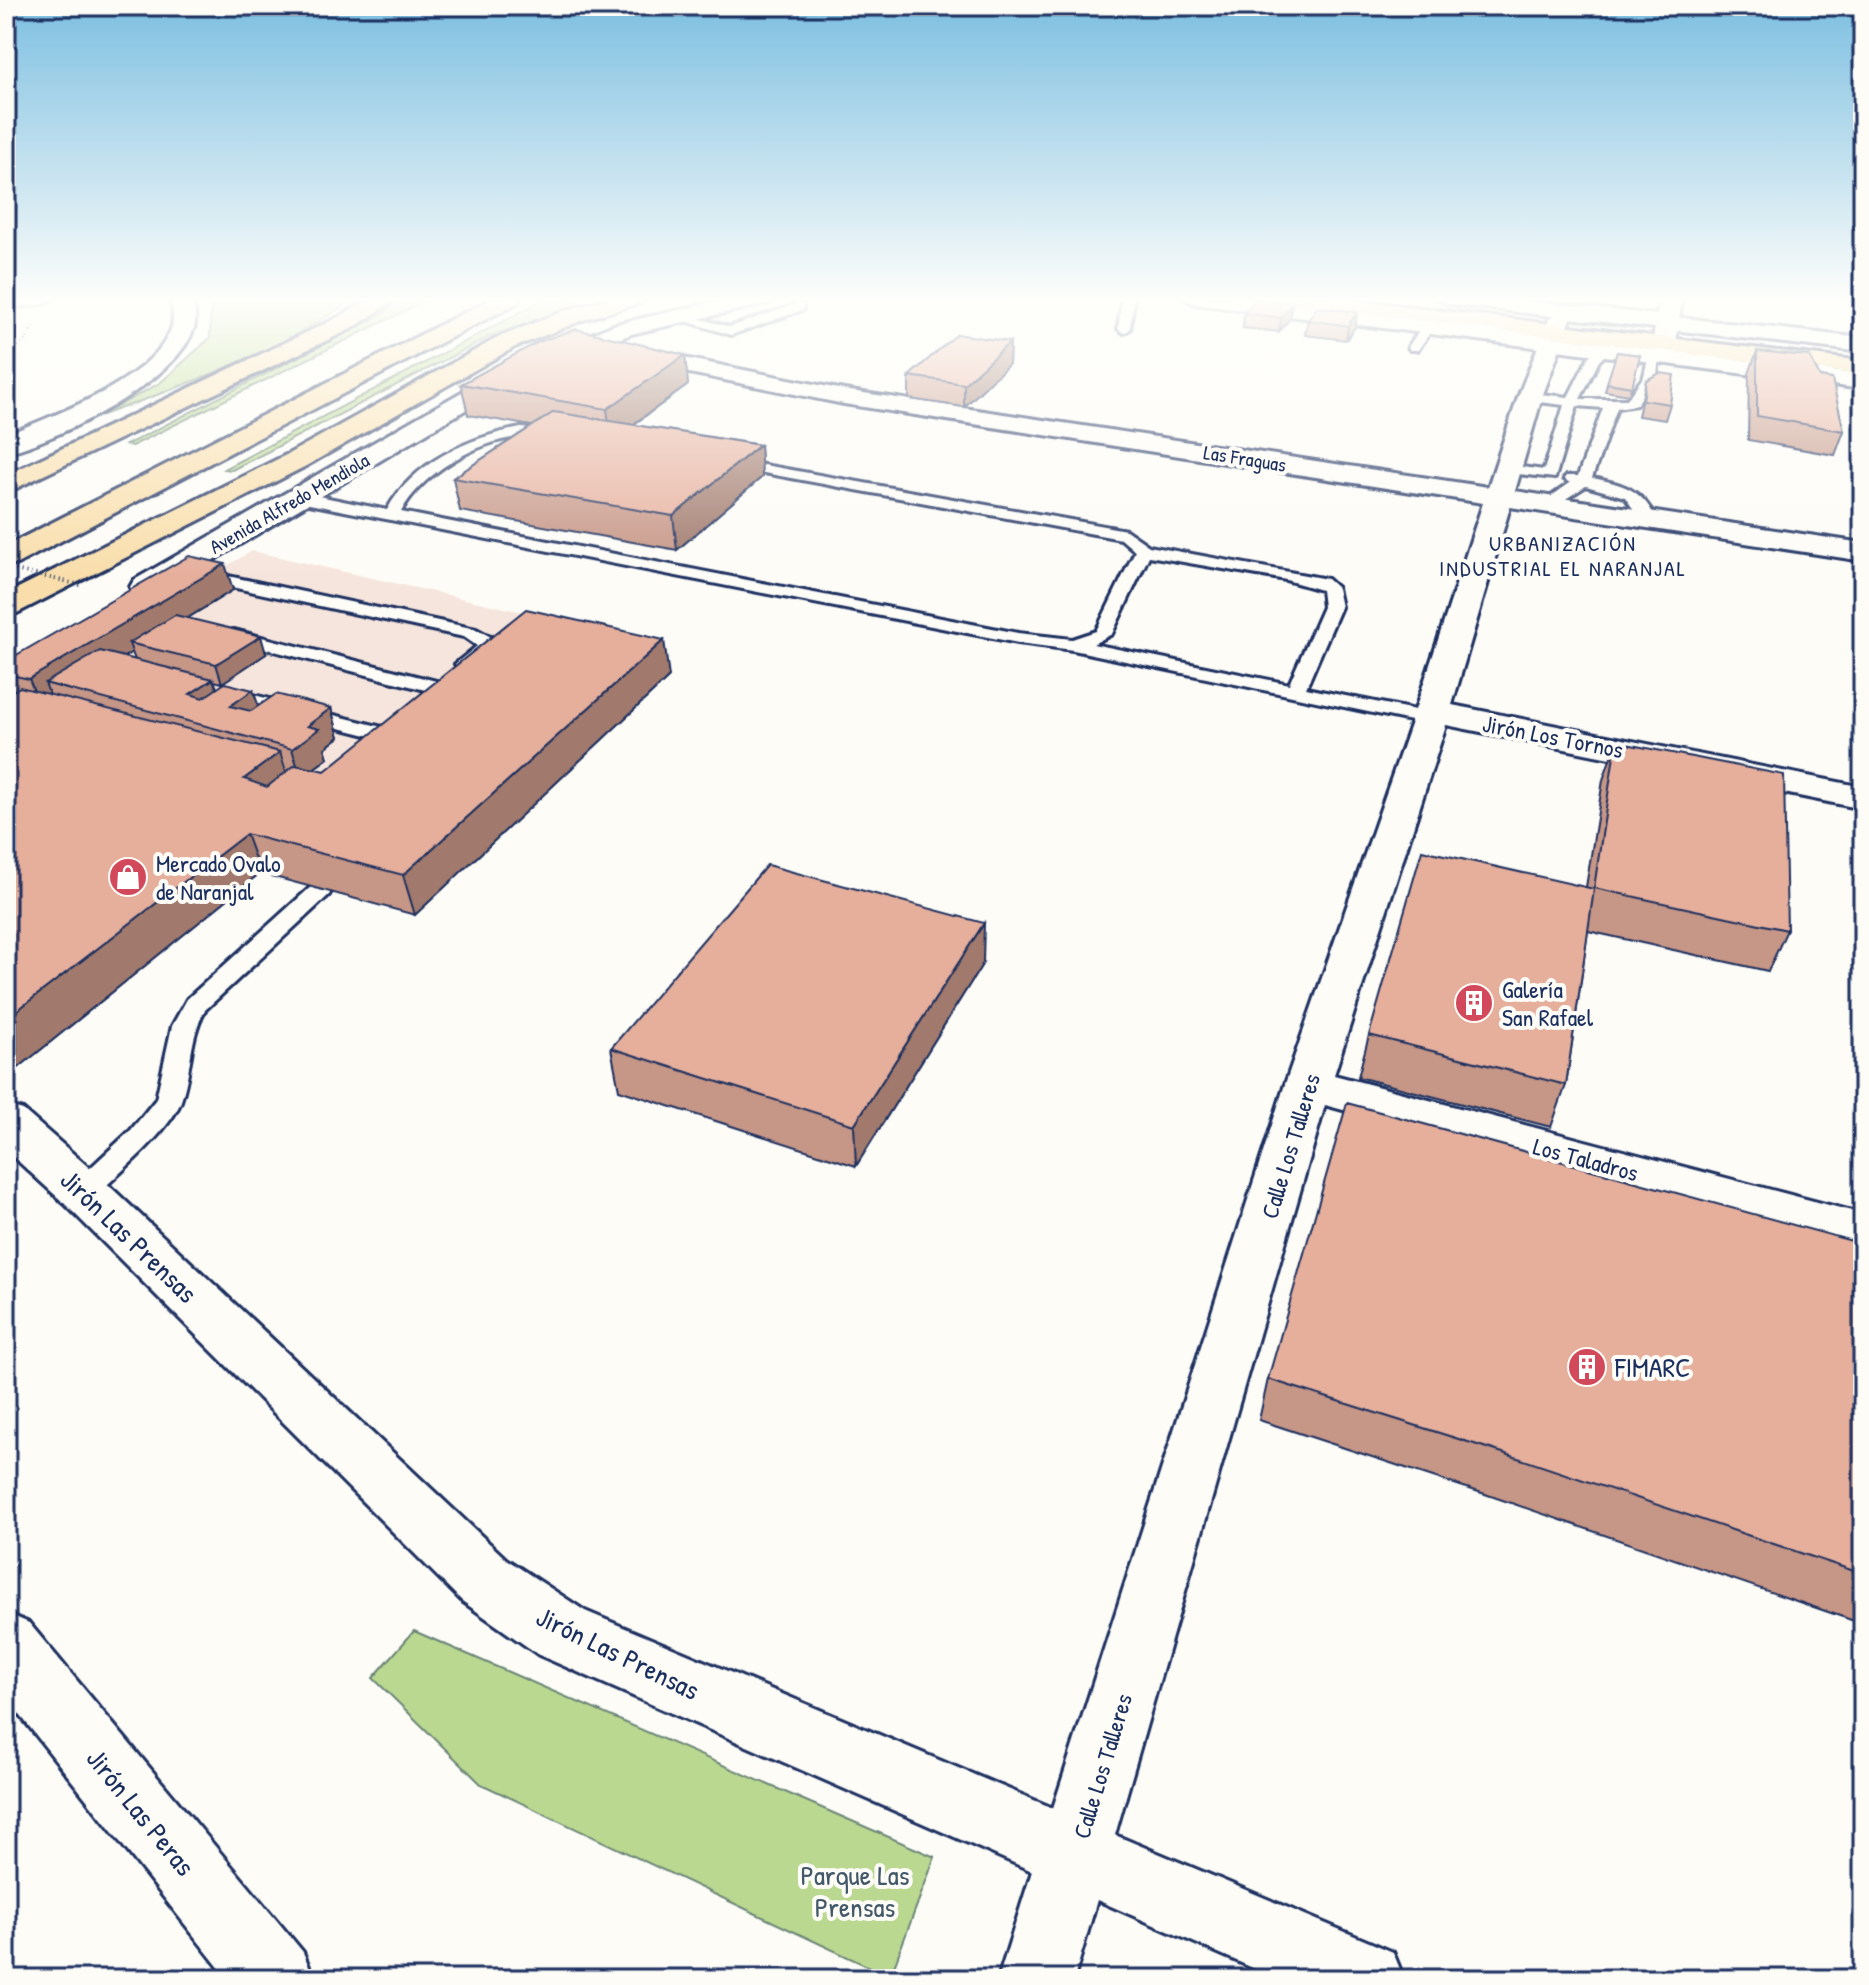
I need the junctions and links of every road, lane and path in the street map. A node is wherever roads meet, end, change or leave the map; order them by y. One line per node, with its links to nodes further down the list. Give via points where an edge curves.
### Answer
1 (122, 391): 16 (street)
2 (203, 391): 12 (highway)
3 (284, 391): 26 (highway)
4 (330, 391): 30 (highway)
5 (420, 391): 35 (highway, via 297,460)
6 (435, 391): 19 (highway)
7 (496, 391): 19 (street, Avenida Alfredo Mendiola)
8 (804, 391): 20 (street, Las Fraguas)
9 (1551, 391): 13 (street, Calle Los Talleres)
10 (1560, 391): 13 (lane)
11 (1641, 391): 14 (lane, via 1631,402)
12 (196, 394): 17 (highway); 22 (highway)
13 (1551, 399): 14 (lane); 20 (street, Calle Los Talleres)
14 (1611, 405): 21 (lane)
15 (562, 435): 25 (lane, via 520,432 452,458 413,485)
16 (6, 445)
17 (6, 452)
18 (711, 460): 28 (lane, via 1126,535)
19 (334, 477): 23 (street, Avenida Alfredo Mendiola)
20 (1519, 480): 21 (lane); 24 (street, Las Fraguas); 42 (street, Calle Los Talleres)
21 (1584, 481): 24 (lane); 27 (lane, via 1633,493)
22 (6, 485)
23 (299, 497): 25 (lane); 32 (street, Avenida Alfredo Mendiola)
24 (1548, 504): 27 (street, Las Fraguas)
25 (392, 514): 37 (lane)
26 (34, 516)
27 (1648, 519): 29 (street, Las Fraguas)
28 (1144, 550): 37 (lane, via 1103,634); 40 (lane, via 1286,575 1329,588 1332,607)
29 (1863, 552)
30 (6, 558)
31 (6, 568): 33 (path, bridge)
32 (174, 570): 34 (street, Avenida Alfredo Mendiola); 38 (lane, via 470,633 485,641 486,648)
33 (81, 585)
34 (119, 602)
35 (6, 606)
36 (213, 630): 38 (lane)
37 (1073, 645): 40 (lane)
38 (433, 686): 41 (lane)
39 (203, 688): 43 (lane, via 384,728)
40 (1295, 691): 42 (lane)
41 (411, 705)
42 (1431, 716): 44 (street, Jirón Los Tornos); 46 (street, Calle Los Talleres)
43 (356, 752)
44 (1863, 798)
45 (321, 890): 48 (lane, via 196,1005 184,1026 168,1102)
46 (1308, 1084): 49 (street, Los Taladros); 51 (street, Calle Los Talleres)
47 (6, 1122): 48 (street, Jirón Las Prensas)
48 (83, 1191): 51 (street, Jirón Las Prensas, via 484,1580 520,1606 562,1633)
49 (1863, 1234)
50 (9, 1657): 52 (street, Jirón Las Peras)
51 (1076, 1856): 53 (street, Calle Los Talleres); 54 (street, Jirón Las Prensas)
52 (276, 1979)
53 (1036, 1979)
54 (1366, 1979)

